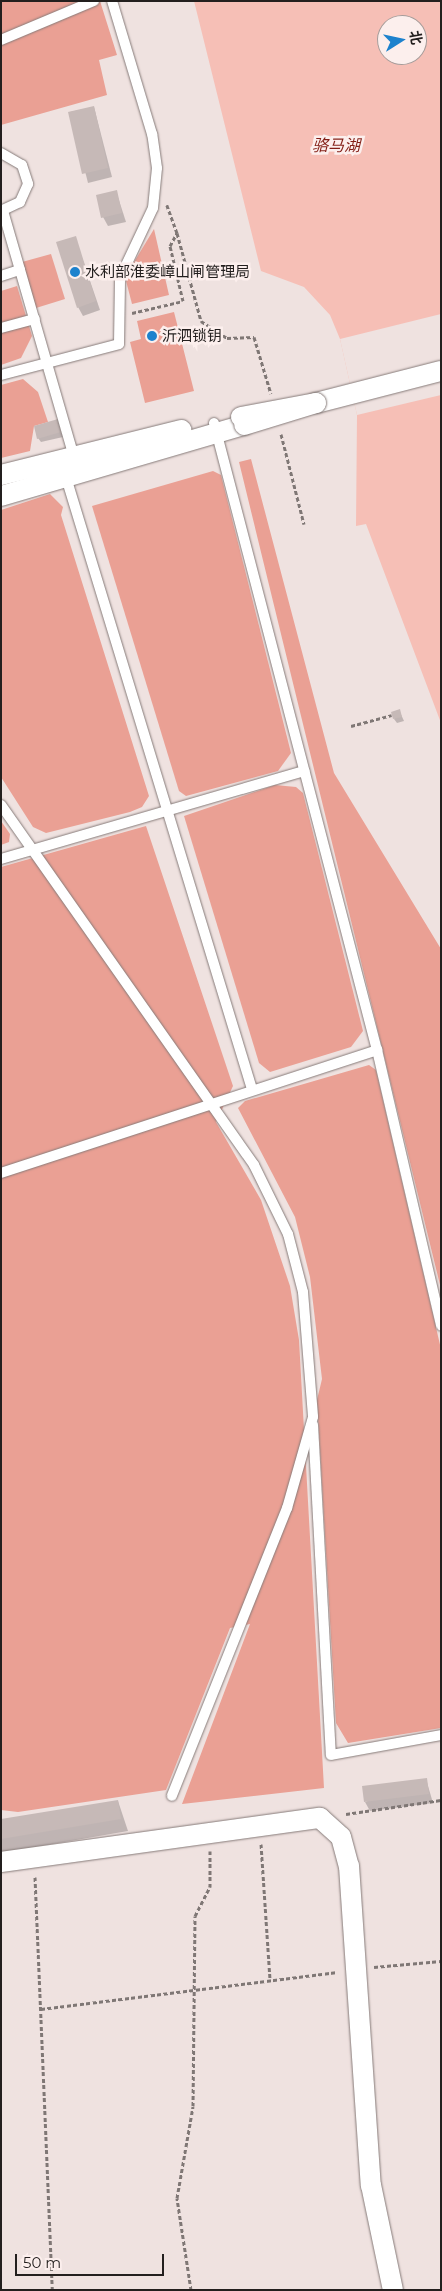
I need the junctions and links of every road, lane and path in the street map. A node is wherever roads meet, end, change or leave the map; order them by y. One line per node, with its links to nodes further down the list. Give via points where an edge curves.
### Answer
1 (94, 1): 3 (lane)
2 (112, 1): 5 (lane, via 152,134)
3 (1, 40)
4 (1, 153): 6 (lane, via 22,165 28,184 20,202)
5 (155, 195): 7 (path, via 170,208); 13 (lane, via 120,278 119,344)
6 (2, 211): 8 (lane)
7 (177, 233): 10 (path, via 170,246 183,301); 16 (path, via 201,321 227,338 254,337)
8 (20, 270): 9 (lane); 11 (lane)
9 (1, 276)
10 (133, 312)
11 (35, 318): 12 (lane); 13 (lane)
12 (1, 328)
13 (48, 363): 15 (lane); 19 (lane)
14 (441, 371): 18 (street, bridge)
15 (1, 375)
16 (273, 404)
17 (278, 423): 22 (path)
18 (215, 428): 19 (street); 25 (lane)
19 (70, 466): 20 (street); 21 (street); 27 (lane)
20 (1, 475)
21 (1, 496)
22 (304, 524)
23 (392, 715): 24 (path)
24 (351, 726)
25 (304, 771): 27 (lane); 30 (lane)
26 (1, 804): 28 (lane)
27 (167, 812): 28 (lane); 31 (lane)
28 (33, 850): 29 (lane); 32 (lane)
29 (1, 859)
30 (377, 1050): 31 (lane); 34 (lane)
31 (252, 1089): 32 (lane)
32 (212, 1103): 33 (lane); 35 (lane, via 273,1196 288,1234 303,1292)
33 (1, 1173)
34 (441, 1326)
35 (313, 1417): 36 (lane, via 331,1755); 37 (lane, via 287,1508)
36 (441, 1735)
37 (172, 1796)
38 (441, 1800): 39 (path)
39 (320, 1818): 40 (street); 45 (street, via 341,1837 349,1866)
40 (259, 1826): 41 (street); 46 (path)
41 (208, 1833): 42 (street); 47 (path, via 212,1872 210,1887 195,1916)
42 (35, 1857): 43 (street); 48 (path)
43 (1, 1862)
44 (441, 1961): 45 (path)
45 (356, 1970): 46 (path); 51 (street, via 371,2185)
46 (270, 1980): 47 (path)
47 (194, 1990): 48 (path); 50 (path, via 193,2106 178,2198)
48 (41, 2009): 49 (path)
49 (52, 2290)
50 (191, 2290)
51 (392, 2290)

